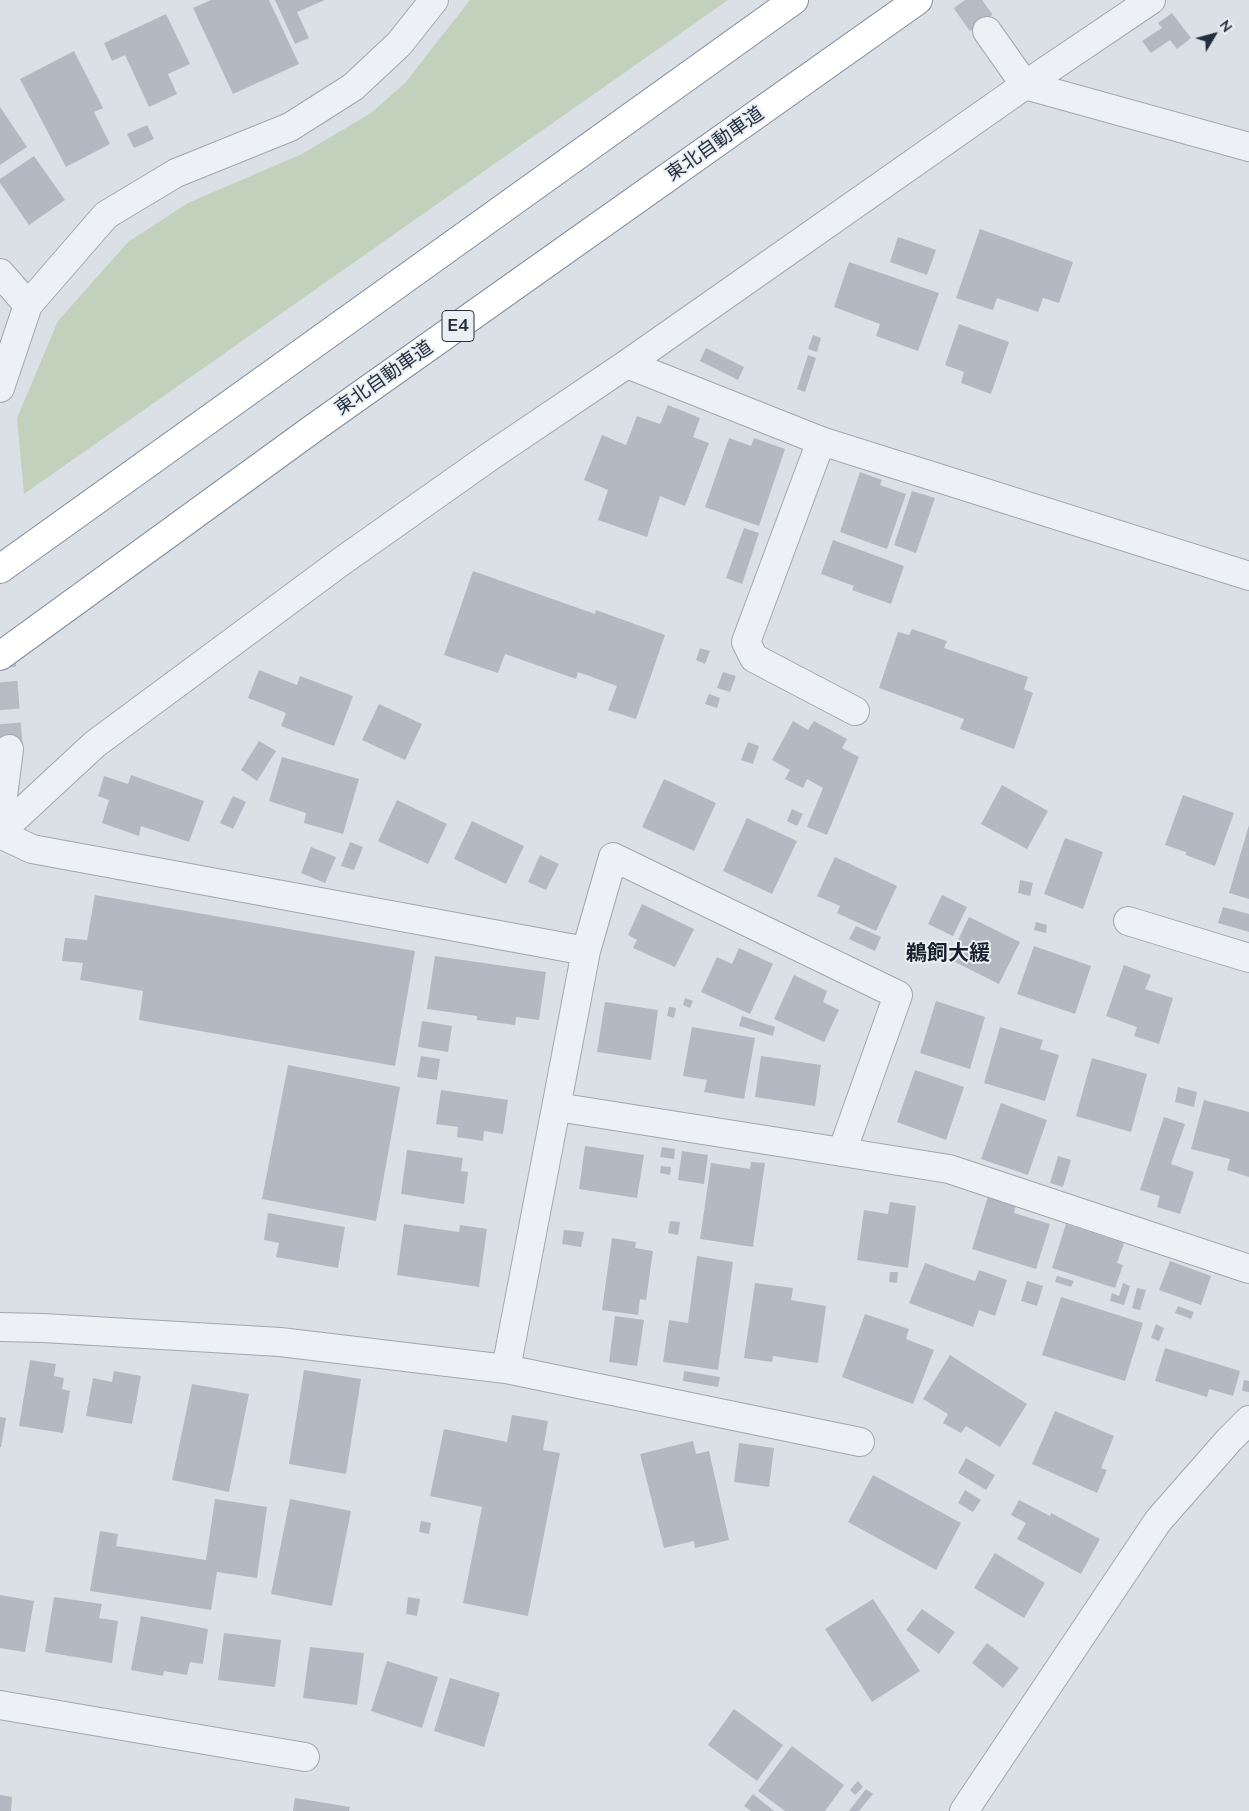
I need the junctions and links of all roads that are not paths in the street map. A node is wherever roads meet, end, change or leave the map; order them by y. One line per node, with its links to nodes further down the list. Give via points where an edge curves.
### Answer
1 (434, 0): 9 (street, via 399,44 353,87 290,127 176,173 106,215)
2 (794, 0): 13 (highway)
3 (918, 0): 15 (highway, 東北自動車道 / E4, via 311,430)
4 (1151, 0): 6 (street)
5 (987, 31): 6 (street)
6 (1025, 85): 7 (street); 10 (street)
7 (1249, 147)
8 (0, 273): 9 (street)
9 (28, 305): 11 (street)
10 (627, 364): 12 (street); 19 (street, via 342,561 95,744)
11 (0, 388)
12 (821, 441): 14 (street); 16 (street, via 746,642 754,658)
13 (0, 569)
14 (1249, 576)
15 (0, 656)
16 (855, 711)
17 (9, 749): 18 (street)
18 (0, 820)
19 (0, 833): 21 (street, via 32,849)
20 (1128, 922): 22 (street)
21 (586, 951): 23 (street); 24 (street, via 613,857 898,995)
22 (1249, 958)
23 (557, 1106): 24 (street); 27 (street)
24 (842, 1152): 25 (street, via 949,1169)
25 (1249, 1269)
26 (0, 1327): 27 (street, via 280,1342)
27 (506, 1369): 29 (street)
28 (1249, 1420): 32 (street, via 1158,1521)
29 (860, 1442)
30 (0, 1705): 31 (street)
31 (304, 1757)
32 (964, 1811)

